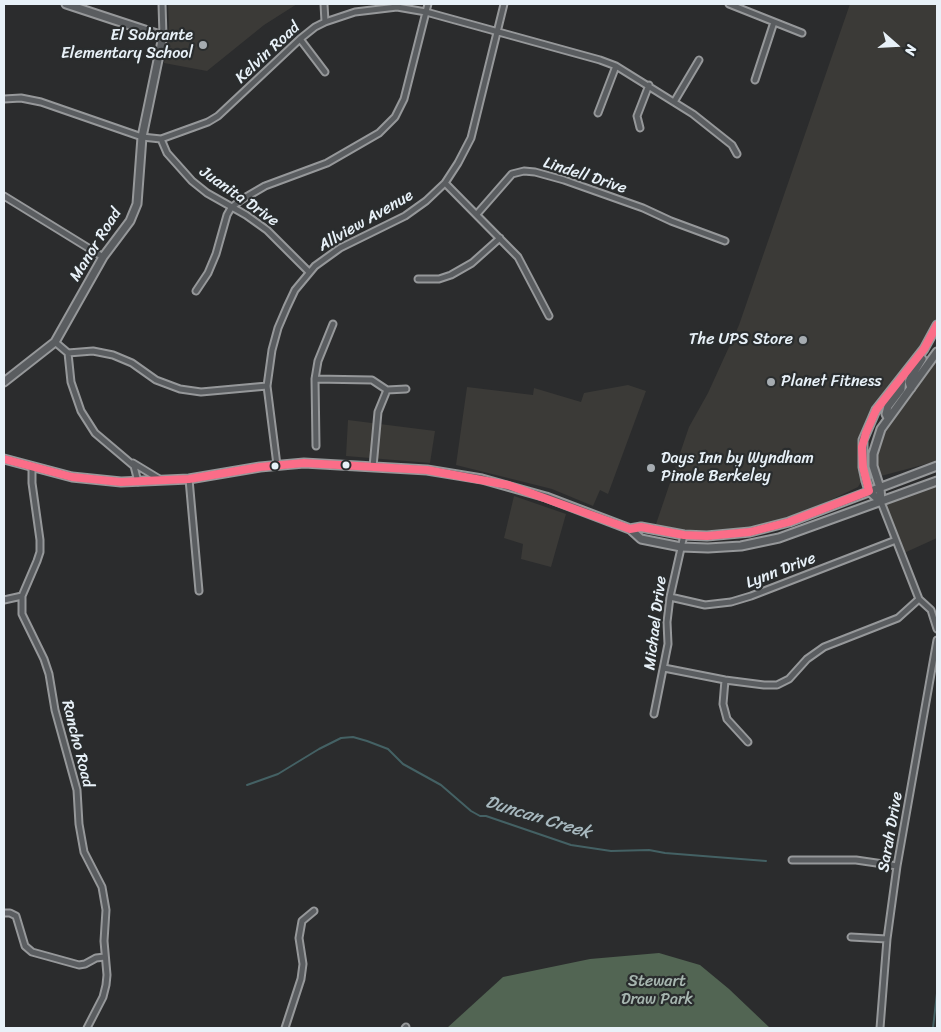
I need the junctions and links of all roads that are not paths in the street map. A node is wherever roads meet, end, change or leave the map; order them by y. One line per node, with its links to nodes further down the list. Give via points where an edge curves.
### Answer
1 (66, 4): 12 (main road)
2 (162, 4): 12 (street, Manor Road)
3 (324, 4): 8 (street)
4 (428, 4): 7 (street)
5 (504, 4): 10 (street, Allview Avenue)
6 (729, 4): 9 (street)
7 (426, 12): 8 (street, Kelvin Road, via 384,8 355,12); 10 (street, Kelvin Road); 28 (street, via 400,109 386,127 327,163 252,192)
8 (325, 22): 13 (street, Kelvin Road)
9 (774, 22): 11 (street); 17 (street)
10 (497, 32): 15 (street, Kelvin Road); 26 (street, Allview Avenue, via 470,138)
11 (802, 33)
12 (163, 36): 23 (main road, Manor Road)
13 (300, 39): 16 (street); 24 (street, Kelvin Road, via 218,116)
14 (699, 60): 20 (street)
15 (616, 66): 18 (street, Kelvin Road); 21 (street)
16 (325, 72)
17 (755, 80)
18 (649, 85): 20 (street, Kelvin Road); 22 (street, via 637,116)
19 (4, 99): 23 (street, Kelvin Road, via 41,102)
20 (674, 102): 25 (street, Kelvin Road, via 732,145)
21 (598, 113)
22 (640, 128)
23 (142, 137): 24 (street, Kelvin Road); 32 (main road, Manor Road, via 137,204 130,220)
24 (161, 139): 28 (street, Juanita Drive, via 167,153 192,182)
25 (737, 154)
26 (445, 183): 29 (street); 33 (street, Allview Avenue, via 405,216 340,248)
27 (4, 196): 32 (street)
28 (231, 208): 33 (street, Juanita Drive, via 268,230); 35 (street, via 208,273)
29 (477, 214): 30 (street); 31 (street, Lindell Drive, via 512,174 524,171 564,180)
30 (500, 238): 34 (street, via 472,263 451,275 439,279); 36 (street, via 518,256)
31 (725, 241)
32 (103, 257): 39 (main road, Manor Road)
33 (309, 272): 46 (street, Allview Avenue, via 295,290 278,328)
34 (418, 279)
35 (196, 291)
36 (549, 316)
37 (333, 324): 44 (street, via 318,361)
38 (937, 325): 40 (main road)
39 (55, 342): 42 (street); 45 (main road, Manor Road)
40 (924, 349): 43 (main road); 47 (main road, via 910,377)
41 (937, 352): 47 (main road)
42 (68, 353): 46 (street, via 93,351 113,355 132,363 156,380 180,389 201,392); 53 (street, via 71,382 81,410 95,433)
43 (902, 377): 50 (main road, via 901,389 888,406); 63 (main road, via 876,410 863,440 863,467)
44 (315, 379): 49 (street, via 372,380); 51 (street)
45 (4, 382)
46 (267, 386): 54 (street, Allview Avenue)
47 (910, 388): 50 (main road)
48 (406, 389): 49 (street)
49 (387, 390): 57 (street, via 378,412)
50 (888, 418): 62 (main road, via 873,454)
51 (316, 446)
52 (4, 459): 56 (main road)
53 (129, 461): 59 (street); 61 (street, via 136,470)
54 (278, 465): 57 (main road); 58 (main road)
55 (937, 466): 62 (main road)
56 (32, 467): 61 (main road, via 81,478); 70 (street, Rancho Road, via 40,552)
57 (373, 467): 65 (main road, via 427,470 508,485)
58 (189, 479): 59 (main road); 69 (street)
59 (162, 481): 61 (main road)
60 (937, 481): 64 (main road)
61 (138, 482)
62 (880, 488): 63 (main road); 64 (main road)
63 (870, 491): 64 (main road); 66 (main road, via 770,528 726,536)
64 (881, 502): 67 (street); 68 (main road, via 779,538 742,546)
65 (630, 529): 66 (main road, via 641,527); 68 (main road, via 640,540)
66 (684, 536): 68 (street, Michael Drive)
67 (896, 540): 71 (street, Lynn Drive, via 731,602 705,605); 72 (street)
68 (681, 547): 71 (street, Michael Drive)
69 (199, 591)
70 (22, 596): 73 (street); 86 (street, Rancho Road, via 22,614 44,658 77,790 84,852 105,898)
71 (670, 597): 76 (street, Michael Drive)
72 (919, 599): 74 (street, via 931,610); 77 (street, via 898,618 824,646 789,679 777,685)
73 (4, 600)
74 (937, 629)
75 (937, 640): 81 (street, Sarah Drive)
76 (664, 668): 77 (street); 78 (street, Michael Drive)
77 (726, 680): 79 (street, via 723,704 727,719)
78 (654, 714)
79 (748, 742)
80 (792, 860): 81 (street, via 856,860)
81 (897, 866): 85 (street, Sarah Drive)
82 (314, 911): 88 (street, via 302,921 299,938 303,964)
83 (4, 913): 86 (street, via 16,916 25,946 32,952 79,965)
84 (852, 937): 85 (street)
85 (887, 939): 89 (street, Sarah Drive)
86 (105, 957): 87 (street, Rancho Road, via 106,985)
87 (87, 1028)
88 (285, 1028)
89 (880, 1028)

